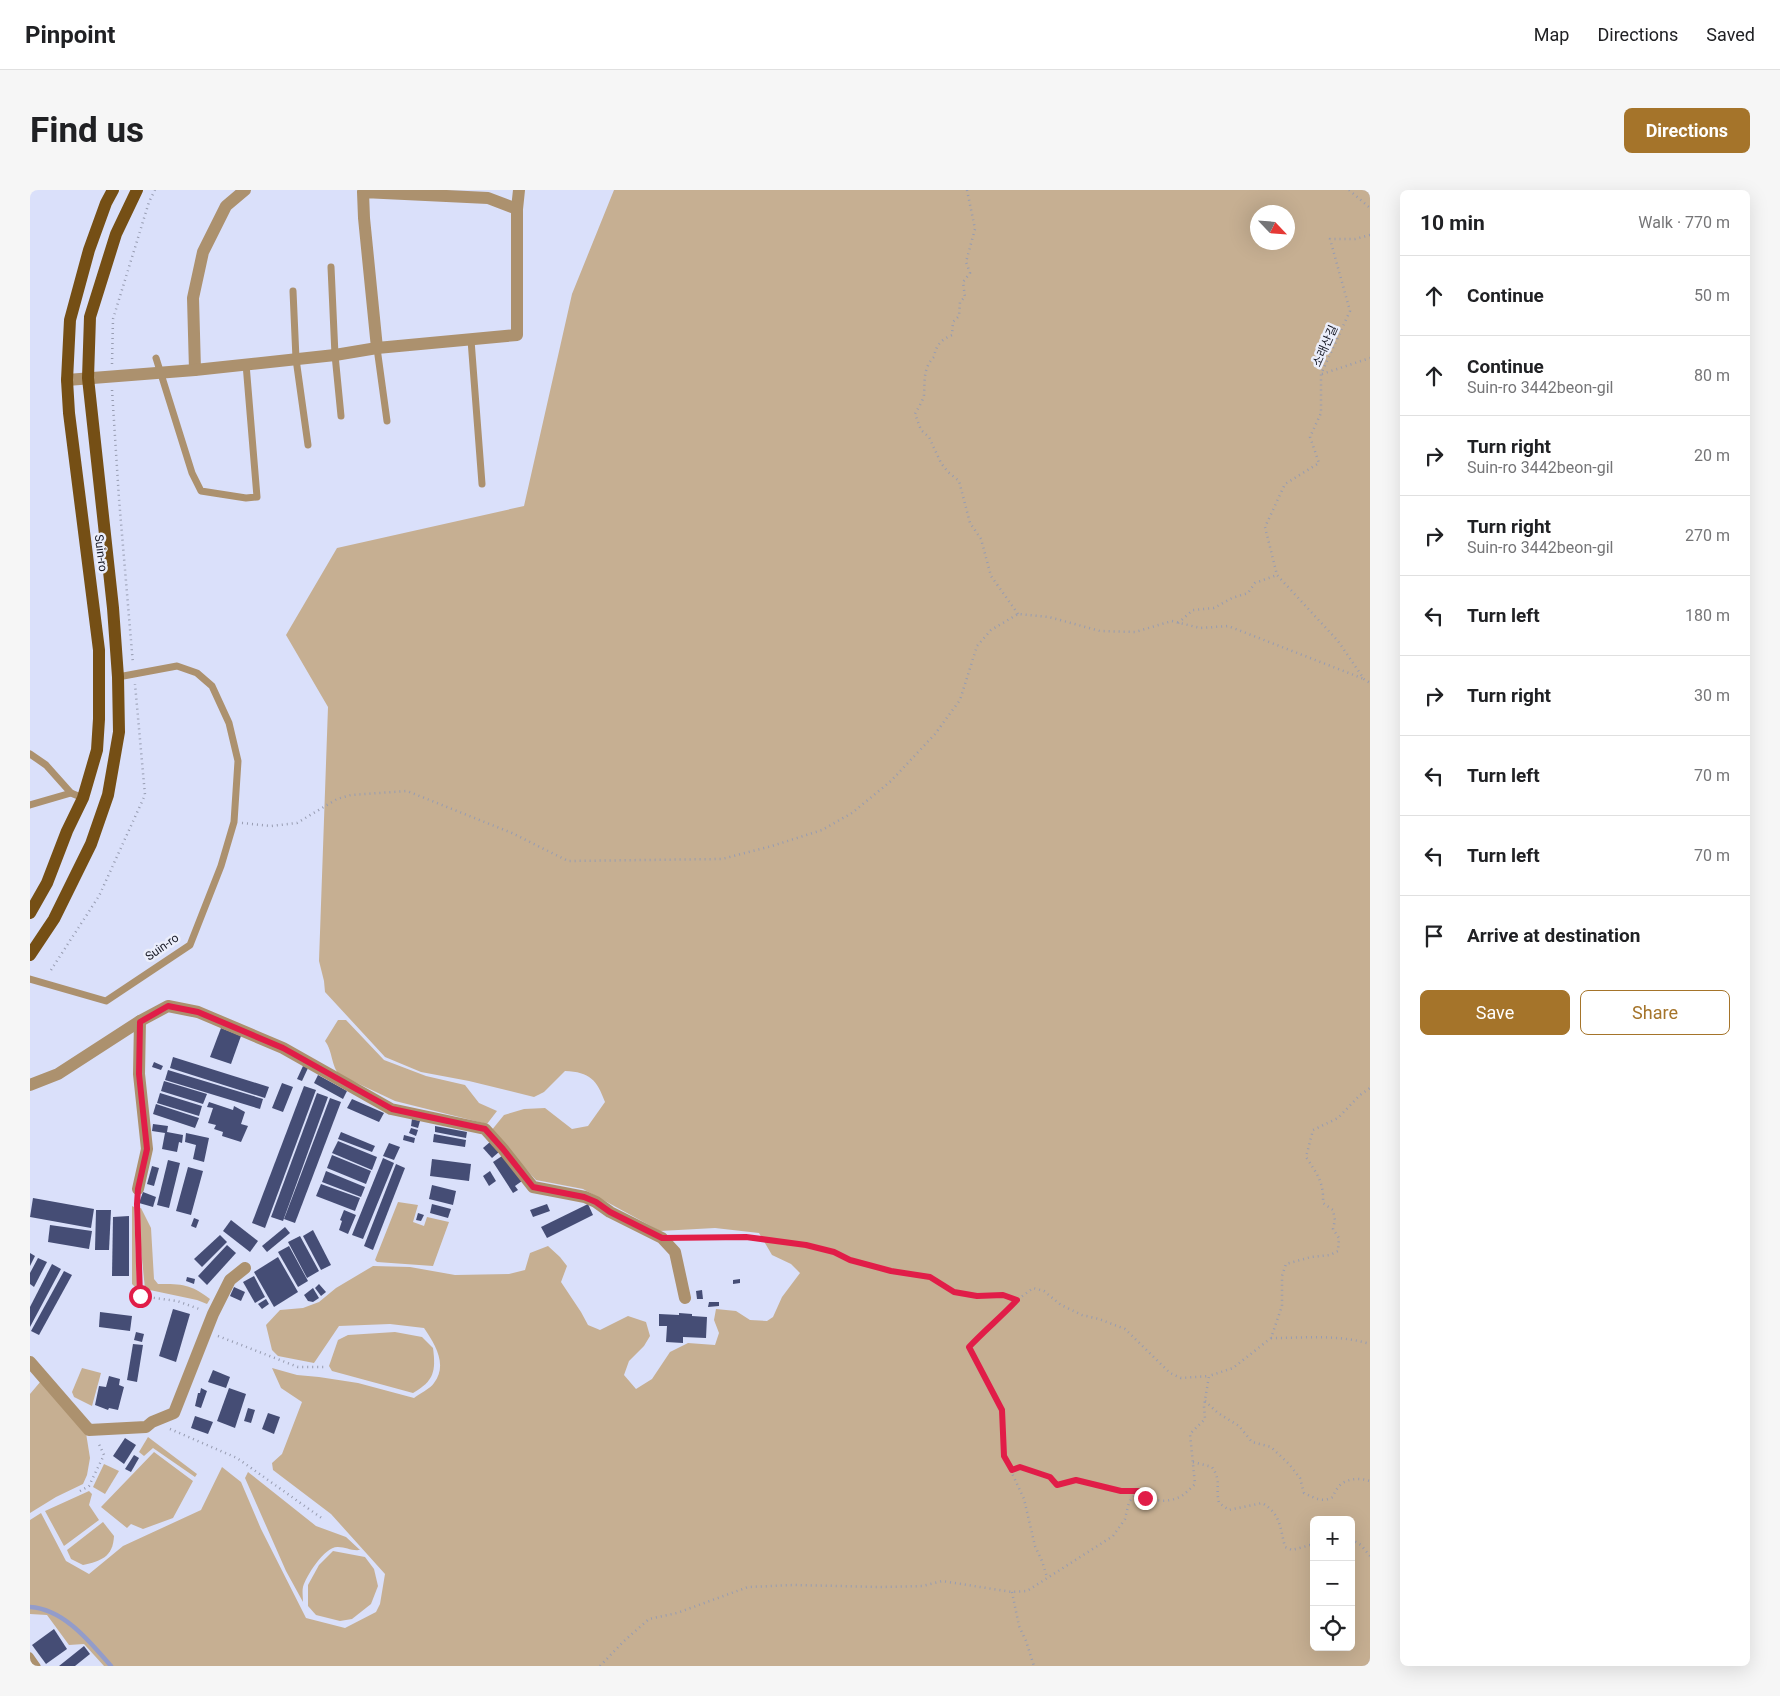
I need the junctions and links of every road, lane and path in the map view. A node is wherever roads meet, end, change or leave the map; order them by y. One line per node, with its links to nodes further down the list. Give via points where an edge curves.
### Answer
1 (113, 190): 24 (main road, Suin-ro, via 89,250 70,320)
2 (138, 190): 23 (main road, Suin-ro, via 116,234 90,317)
3 (245, 190): 20 (street, via 226,206 203,252 193,298)
4 (518, 190): 9 (street)
5 (967, 190): 30 (path, via 975,229 966,262 970,272 963,282 965,297 960,302 959,316 953,322 952,335 942,339 927,364 924,398 915,414 920,430 929,437 942,463 958,481 970,523 981,539 992,576)
6 (1349, 190): 8 (path)
7 (363, 191): 9 (street, via 488,198); 14 (street)
8 (1370, 208)
9 (517, 209): 13 (street, via 517,336)
10 (1370, 235): 22 (path, 소래산길, via 1330,239 1350,311)
11 (331, 267): 15 (lane)
12 (293, 291): 18 (lane)
13 (471, 340): 14 (street); 28 (lane)
14 (377, 348): 15 (street); 26 (lane)
15 (334, 355): 18 (street); 25 (lane)
16 (156, 358): 21 (lane)
17 (1370, 358): 22 (path)
18 (296, 359): 19 (street); 27 (lane)
19 (246, 364): 20 (street); 21 (lane, via 257,497 201,491 192,473)
20 (195, 370): 21 (street)
21 (161, 372): 23 (street)
22 (1321, 374): 29 (path, 소래산길, via 1321,414 1310,437 1318,463 1285,484 1265,527)
23 (88, 378): 24 (street); 32 (main road, Suin-ro)
24 (67, 380): 37 (main road, Suin-ro, via 99,650 97,750)
25 (341, 416)
26 (387, 421)
27 (308, 446)
28 (482, 484)
29 (1277, 574): 31 (path, via 1255,583 1248,592 1214,608 1193,610); 33 (path, 소래산길, via 1338,641)
30 (1018, 614): 31 (path, via 1049,617 1100,631 1136,632 1172,621); 39 (path, via 991,630 977,646 960,700 935,734 891,781 852,813 822,830 772,846 722,858 568,861 407,791 337,799 297,823 272,826)
31 (1178, 623): 33 (path, via 1200,628 1228,626)
32 (118, 677): 39 (lane, Suin-ro, via 177,666 197,673 212,686 229,724 238,761); 41 (main road, Suin-ro, via 119,732 108,795 83,861 54,919)
33 (1364, 679): 34 (path, 소래산길)
34 (1370, 683)
35 (30, 754): 36 (lane, via 46,765)
36 (71, 793): 37 (lane); 38 (lane)
37 (83, 798): 40 (main road, Suin-ro, via 47,883)
38 (30, 805)
39 (234, 822): 42 (lane, Suin-ro, via 221,866 190,944 106,1001)
40 (30, 913)
41 (30, 955)
42 (30, 979)
43 (140, 1022): 44 (street, via 58,1074); 46 (street, via 139,1074 147,1149); 47 (street, via 168,1006 198,1012 283,1048 392,1109 485,1129 533,1187 584,1197)
44 (30, 1085)
45 (1370, 1088): 53 (path, via 1338,1118 1314,1130 1306,1157 1324,1189 1323,1203 1333,1210 1333,1229 1339,1238 1338,1251 1286,1264 1282,1276 1282,1306)
46 (138, 1189): 51 (path, via 140,1296 177,1301)
47 (662, 1238): 49 (street, via 675,1252); 50 (path, via 746,1237 806,1245 891,1271 930,1277 954,1292 977,1296 1003,1295)
48 (245, 1268): 51 (street, via 230,1280)
49 (685, 1298)
50 (1017, 1300): 57 (path, via 1033,1288 1044,1291 1061,1305 1082,1315 1125,1329 1170,1373 1181,1378); 62 (path, via 969,1347 1002,1410 1004,1456)
51 (213, 1314): 52 (street)
52 (206, 1332): 56 (path, via 298,1367); 59 (street, via 174,1413)
53 (1271, 1338): 54 (path, via 1310,1336); 57 (path, via 1233,1368)
54 (1370, 1344)
55 (30, 1362): 60 (street)
56 (324, 1366)
57 (1209, 1376): 58 (path)
58 (1205, 1401): 61 (path, via 1205,1419 1190,1434); 63 (path, via 1240,1426 1252,1442 1270,1447 1290,1464 1300,1478 1304,1493 1326,1501 1333,1497 1340,1484 1362,1479)
59 (152, 1422): 60 (street, via 146,1428); 66 (path, via 237,1458)
60 (92, 1430): 64 (path, via 104,1455 89,1486)
61 (1193, 1462): 65 (path, via 1195,1484 1183,1495 1170,1501 1145,1498); 68 (path, via 1212,1467 1218,1476 1218,1504 1229,1510 1262,1503 1270,1507 1280,1521 1285,1547 1292,1550)
62 (1012, 1470): 65 (path, via 1020,1467 1050,1477 1057,1485 1076,1480 1121,1491); 70 (path)
63 (1370, 1481)
64 (80, 1491)
65 (1138, 1491): 70 (path, via 1129,1502 1125,1519 1113,1536)
66 (323, 1519)
67 (1355, 1541): 69 (path)
68 (1310, 1545)
69 (1370, 1556)
70 (1047, 1577): 71 (path, via 1027,1590)
71 (1012, 1592): 74 (path, via 942,1581 923,1586 748,1587 677,1613 649,1619); 75 (path, via 1019,1626)
72 (30, 1656): 73 (lane)
73 (37, 1666)
74 (600, 1666)
75 (1034, 1666)

